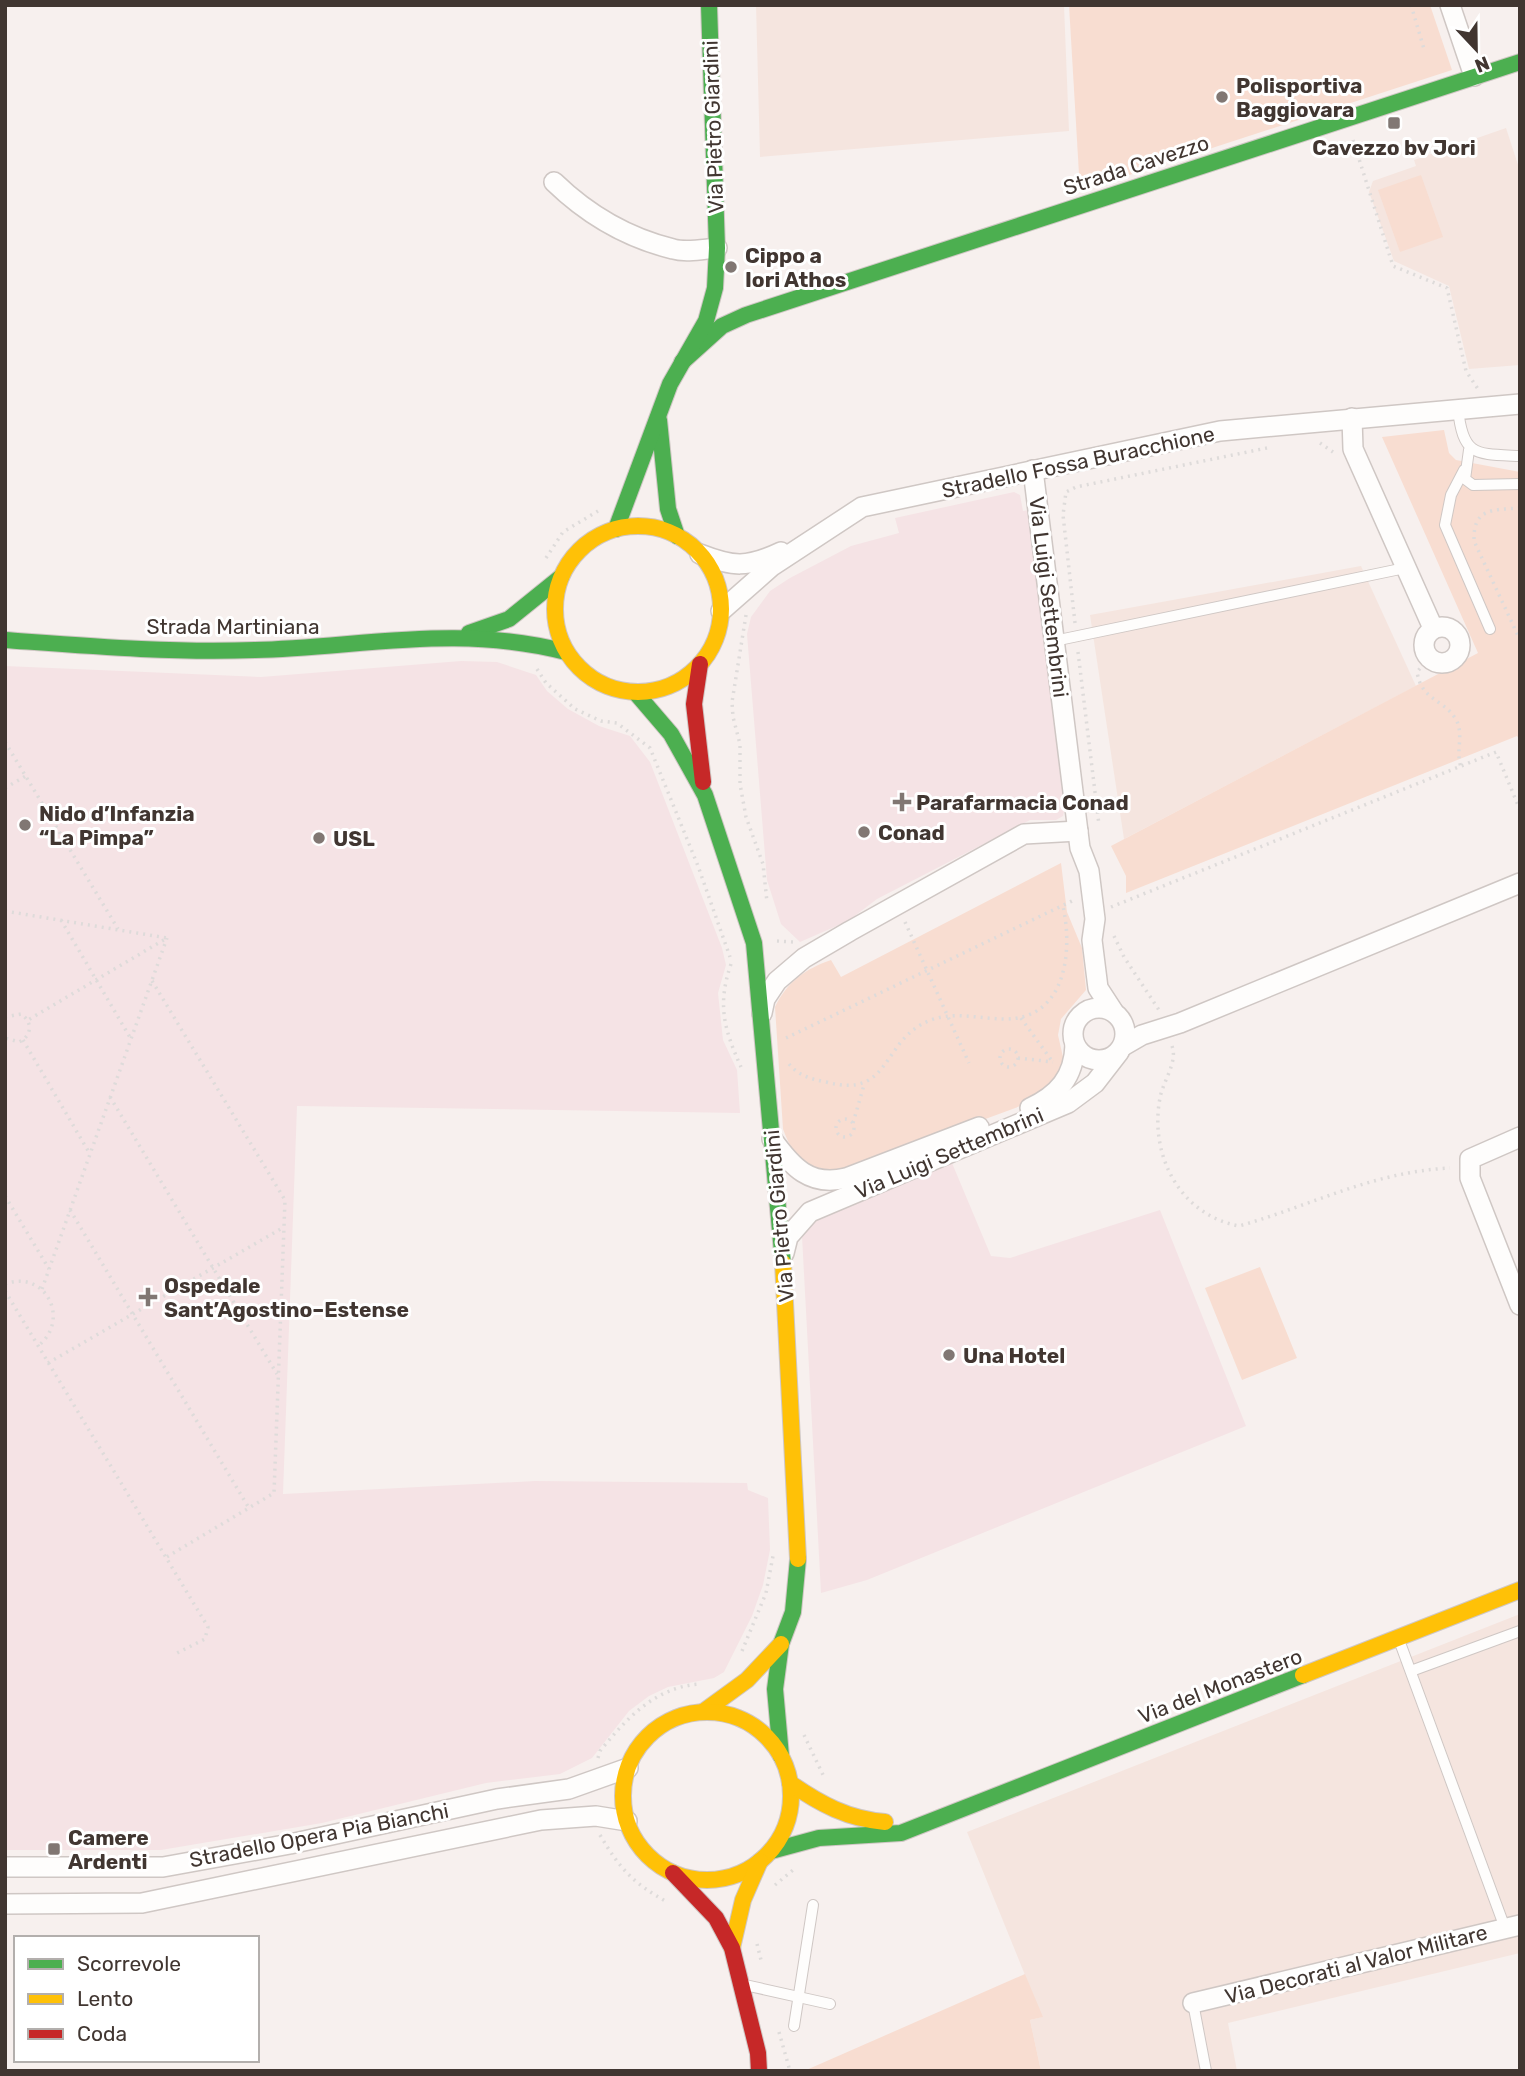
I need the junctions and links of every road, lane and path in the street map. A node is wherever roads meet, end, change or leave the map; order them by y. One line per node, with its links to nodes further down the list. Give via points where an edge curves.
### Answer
1 (709, 5): 9 (main road, Via Pietro Giardini)
2 (1411, 5): 4 (path)
3 (1450, 5): 6 (street)
4 (1424, 49)
5 (1520, 62): 6 (main road, Strada Cavezzo)
6 (1474, 76): 10 (main road, Strada Cavezzo)
7 (1351, 131): 13 (path, via 1393,266 1447,288 1466,371)
8 (554, 182): 9 (street, via 580,207 624,231 675,250)
9 (717, 248): 10 (main road, via 727,283 738,297); 11 (main road, Via Pietro Giardini, via 715,288 706,321)
10 (766, 309): 11 (main road, Strada Cavezzo, via 722,326)
11 (682, 362): 15 (main road, Via Pietro Giardini)
12 (1520, 404): 13 (street, Stradello Fossa Buracchione)
13 (1488, 406): 14 (street, Stradello Fossa Buracchione)
14 (1457, 409): 16 (street, Stradello Fossa Buracchione); 20 (lane)
15 (659, 414): 27 (main road, Via Pietro Giardini); 28 (main road, Via Pietro Giardini, via 667,509)
16 (1352, 418): 19 (street); 22 (street, Stradello Fossa Buracchione, via 1220,431)
17 (1317, 441): 19 (path, via 1334,452)
18 (1275, 447): 38 (path, via 1066,492 1063,514)
19 (1353, 449): 32 (street)
20 (1469, 450): 21 (lane); 23 (lane)
21 (1520, 456)
22 (1033, 470): 29 (street, Stradello Fossa Buracchione, via 862,507); 41 (street, Via Luigi Settembrini)
23 (1464, 470): 24 (lane, via 1465,479 1473,485); 36 (lane, via 1451,495 1445,525)
24 (1520, 484)
25 (602, 506): 31 (path, via 563,532)
26 (1520, 508): 39 (path, via 1485,513 1477,517 1474,526 1474,541)
27 (615, 529): 28 (main road, Via Pietro Giardini, via 645,526); 33 (main road, Via Pietro Giardini, via 590,541)
28 (677, 536): 30 (main road, Via Pietro Giardini)
29 (813, 537): 30 (street, via 751,564 728,565); 34 (street)
30 (700, 554): 34 (main road, Via Pietro Giardini, via 715,579)
31 (542, 564)
32 (1405, 568): 35 (street); 38 (lane)
33 (561, 577): 37 (main road, Strada Martiniana, via 509,619); 42 (main road, Via Pietro Giardini, via 555,615)
34 (721, 611): 45 (main road, Via Pietro Giardini, via 716,636)
35 (1433, 628): 43 (street, via 1423,642); 43 (street, via 1451,629 1459,638 1459,651 1446,663)
36 (1490, 629)
37 (460, 636): 40 (main road, Strada Martiniana, via 253,650 163,650); 42 (main road, Strada Martiniana)
38 (1076, 636): 41 (lane); 54 (path)
39 (1520, 639)
40 (5, 640)
41 (1054, 641): 55 (street, Via Luigi Settembrini)
42 (566, 652): 46 (main road, Via Pietro Giardini, via 584,673 608,687)
43 (1429, 658): 49 (path, via 1418,672 1419,680 1427,695 1458,725)
44 (529, 663): 94 (path, via 575,709 617,723 650,748 732,963 722,990 725,1031)
45 (700, 664): 46 (main road, Via Pietro Giardini, via 674,683); 52 (main road, Via Pietro Giardini, via 694,704)
46 (635, 692): 52 (main road, Via Pietro Giardini, via 671,734)
47 (733, 718): 61 (path, via 740,744 740,785 763,864)
48 (5, 742): 50 (path)
49 (1461, 767): 53 (path, via 1496,752); 60 (path)
50 (26, 776): 51 (path); 66 (path)
51 (5, 788)
52 (705, 795): 80 (main road, Via Pietro Giardini, via 754,943)
53 (1520, 810)
54 (1100, 830)
55 (1079, 840): 58 (street, Via Luigi Settembrini); 59 (street, via 1024,834); 69 (street, Via Luigi Settembrini, via 1093,895 1096,919)
56 (1516, 887): 83 (street, Via Luigi Settembrini)
57 (1107, 895): 60 (path)
58 (1072, 902): 69 (street, Via Luigi Settembrini); 71 (path); 81 (path, via 1068,957 1059,985 1042,1007)
59 (897, 905): 71 (path); 80 (street, via 804,958 777,981 765,999)
60 (1108, 908): 63 (path)
61 (767, 910)
62 (5, 911): 64 (path)
63 (1109, 917)
64 (61, 920): 66 (path); 72 (path)
65 (1110, 926): 83 (path, via 1124,957 1153,998)
66 (118, 929): 68 (path)
67 (772, 930): 70 (path)
68 (167, 938): 72 (path); 73 (path)
69 (1092, 940): 74 (street, Via Luigi Settembrini)
70 (774, 941)
71 (927, 970): 78 (path); 88 (path)
72 (96, 980): 82 (path); 85 (path)
73 (152, 981): 85 (path); 105 (path, via 285,1200)
74 (1098, 988): 76 (street); 77 (street, Via Luigi Settembrini)
75 (5, 1009): 79 (path)
76 (1085, 1012): 77 (street, via 1099,1008); 87 (street, via 1075,1023)
77 (1116, 1014): 83 (street); 89 (street, via 1126,1030)
78 (948, 1015): 81 (path); 93 (path); 96 (path, via 911,1030)
79 (7, 1016): 82 (path, via 17,1013)
80 (761, 1017): 88 (main road, Via Pietro Giardini)
81 (1021, 1018): 92 (path)
82 (28, 1020): 86 (path, via 30,1028)
83 (1163, 1027): 89 (street, Via Luigi Settembrini); 102 (path, via 1174,1053 1160,1099 1161,1147 1176,1186 1216,1222 1239,1226 1378,1177)
84 (5, 1038): 86 (path)
85 (131, 1039): 97 (path)
86 (23, 1040): 101 (path)
87 (1075, 1045): 89 (street, via 1095,1060 1104,1060); 95 (street)
88 (764, 1049): 100 (main road, Via Pietro Giardini)
89 (1121, 1049): 106 (street, Via Luigi Settembrini, via 1095,1083 1068,1103 810,1212 788,1237)
90 (1018, 1058): 90 (path, via 1008,1067 1000,1056 1012,1049); 92 (path)
91 (786, 1061): 96 (path, via 803,1077 845,1087)
92 (1053, 1062): 95 (path)
93 (969, 1063)
94 (743, 1072)
95 (1068, 1079): 100 (street, Via Luigi Settembrini, via 1025,1111 836,1181 814,1179 798,1171)
96 (864, 1085): 98 (path)
97 (110, 1097): 101 (path); 107 (path)
98 (853, 1124): 98 (path, via 848,1136 842,1137 836,1130 843,1119)
99 (1520, 1137): 102 (street, via 1470,1159)
100 (772, 1139): 106 (main road, Via Pietro Giardini)
101 (90, 1154): 104 (path)
102 (1470, 1168): 112 (street)
103 (5, 1196): 108 (path)
104 (70, 1210): 108 (path); 113 (path)
105 (284, 1227): 107 (path); 116 (path)
106 (783, 1254): 123 (main road, Via Pietro Giardini, via 798,1571 793,1612)
107 (213, 1268): 113 (path); 116 (path)
108 (49, 1269): 110 (path)
109 (5, 1284): 110 (path, via 22,1281)
110 (42, 1289): 114 (path, via 53,1304 54,1323)
111 (5, 1292): 114 (path)
112 (1520, 1305)
113 (132, 1314): 115 (path); 117 (path)
114 (38, 1346): 115 (path)
115 (48, 1363): 119 (path)
116 (278, 1376): 117 (path, via 274,1493)
117 (249, 1508): 119 (path)
118 (774, 1550): 125 (path, via 766,1592)
119 (165, 1558): 124 (path, via 208,1627 205,1639)
120 (1520, 1590): 122 (main road, Via del Monastero)
121 (1520, 1631): 126 (lane)
122 (1399, 1640): 126 (lane); 134 (main road, Via del Monastero)
123 (781, 1644): 128 (main road, Via Pietro Giardini, via 747,1680); 129 (main road, Via Pietro Giardini, via 775,1689)
124 (177, 1653)
125 (739, 1657)
126 (1410, 1671): 142 (lane)
127 (707, 1684): 131 (path, via 658,1695 635,1711 600,1751)
128 (703, 1712): 129 (main road, Via Pietro Giardini, via 748,1722); 130 (main road, Via Pietro Giardini, via 678,1717 657,1729 639,1746)
129 (781, 1756): 132 (main road, Via Pietro Giardini)
130 (628, 1768): 131 (street, Stradello Opera Pia Bianchi); 135 (main road, Via Pietro Giardini, via 624,1789)
131 (598, 1781): 137 (street, Stradello Opera Pia Bianchi, via 163,1867)
132 (790, 1783): 134 (main road, Via del Monastero, via 827,1809 861,1821); 136 (main road, Via Pietro Giardini, via 788,1819)
133 (596, 1816): 135 (street, Stradello Opera Pia Bianchi); 139 (street, Stradello Opera Pia Bianchi, via 502,1827 142,1903); 140 (path, via 617,1865 639,1887)
134 (935, 1819): 136 (main road, Via del Monastero, via 901,1833 819,1838)
135 (627, 1821): 138 (main road, Via Pietro Giardini, via 641,1848)
136 (765, 1856): 138 (main road, Via Pietro Giardini, via 747,1870 718,1879); 143 (main road, Via Pietro Giardini, via 743,1900)
137 (5, 1867)
138 (673, 1872): 143 (main road, Via Pietro Giardini, via 716,1918)
139 (5, 1904)
140 (671, 1904)
141 (813, 1905): 145 (lane)
142 (1512, 1927): 146 (street, Via Decorati al Valor Militare)
143 (732, 1948): 144 (main road, Via Pietro Giardini)
144 (741, 1984): 145 (lane); 149 (main road, Via Pietro Giardini)
145 (799, 1997): 147 (lane); 148 (lane)
146 (1193, 2003): 150 (lane)
147 (830, 2004)
148 (794, 2026)
149 (759, 2071)
150 (1206, 2071)

